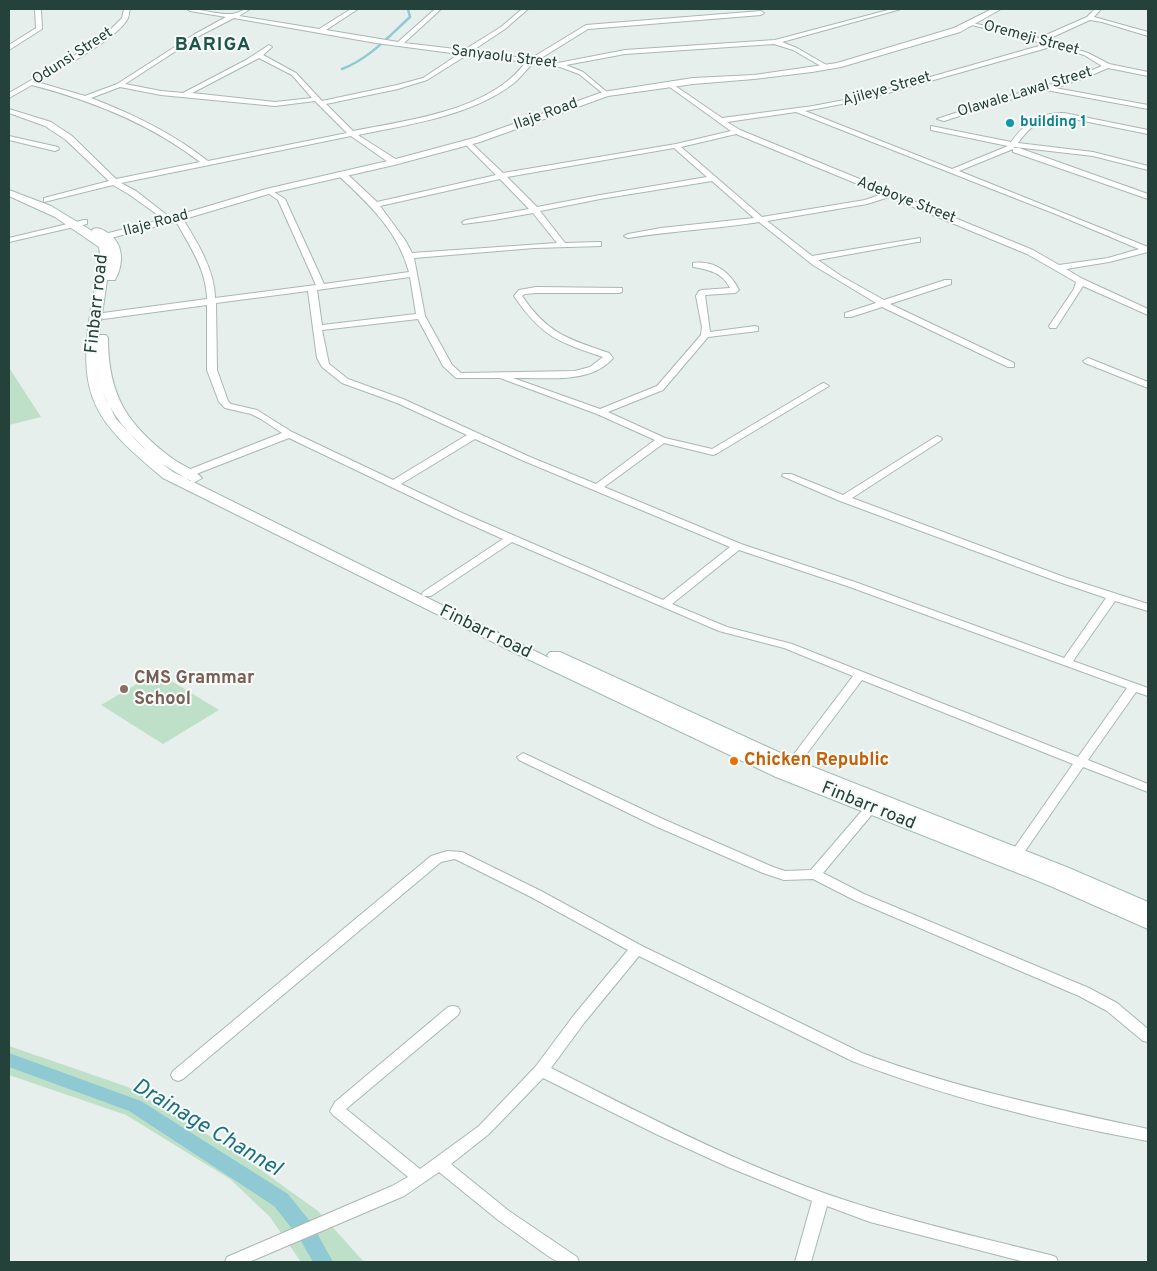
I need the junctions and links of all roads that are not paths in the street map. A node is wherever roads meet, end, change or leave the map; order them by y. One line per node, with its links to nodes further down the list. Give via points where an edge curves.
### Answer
1 (38, 9): 20 (street, via 39,28)
2 (126, 9): 31 (street, Odunsi Street, via 119,27)
3 (190, 9): 12 (street, Sanyaolu Street)
4 (247, 9): 12 (street)
5 (355, 9): 15 (street)
6 (438, 9): 19 (street)
7 (525, 9): 24 (street)
8 (898, 9): 18 (street)
9 (996, 9): 14 (street, Ilaje Road)
10 (1098, 9): 13 (street)
11 (761, 13): 26 (street, via 586,27)
12 (235, 15): 15 (street, Sanyaolu Street); 33 (street)
13 (1089, 18): 16 (street); 17 (street)
14 (970, 24): 17 (street, Oremeji Street); 29 (street, Ilaje Road)
15 (319, 32): 19 (street, Sanyaolu Street)
16 (1148, 34)
17 (1041, 40): 21 (street, Oremeji Street)
18 (775, 42): 27 (street, via 625,52); 29 (street, via 795,49)
19 (396, 43): 24 (street, Sanyaolu Street)
20 (12, 44): 23 (street)
21 (1053, 44): 28 (street, Oremeji Street, via 1086,54); 41 (street, Ajileye Street, via 861,99)
22 (269, 47): 25 (street)
23 (9, 48)
24 (466, 53): 26 (street, Sanyaolu Street); 39 (street, via 425,78 390,89)
25 (259, 55): 36 (street); 39 (street, via 294,74)
26 (530, 62): 27 (street, Sanyaolu Street); 48 (street, via 512,80 474,104 439,115)
27 (558, 64): 35 (street, Sanyaolu Street, via 581,72)
28 (1107, 66): 30 (street, Oremeji Street); 34 (street, Olawale Lawal Street)
29 (826, 68): 32 (street, Ilaje Road)
30 (1148, 74)
31 (32, 83): 37 (street, Odunsi Street); 38 (street)
32 (669, 84): 35 (street, Ilaje Road); 44 (street, Adeboye Street)
33 (119, 85): 36 (street); 38 (street)
34 (1047, 88): 40 (street); 43 (street, Olawale Lawal Street)
35 (606, 94): 50 (street, Ilaje Road)
36 (184, 95): 39 (street, via 275,104)
37 (9, 96)
38 (86, 98): 55 (street, via 177,142)
39 (319, 101): 48 (street)
40 (1148, 107)
41 (796, 110): 44 (street, Ajileye Street); 57 (street)
42 (9, 111): 61 (street, via 48,124 69,138)
43 (942, 119)
44 (719, 121): 46 (street, Adeboye Street)
45 (934, 128): 52 (street)
46 (737, 132): 51 (street); 65 (street, Adeboye Street)
47 (1148, 132): 52 (street, via 1055,114 1025,128)
48 (351, 133): 54 (street); 55 (street)
49 (9, 138): 53 (street)
50 (468, 142): 54 (street, Ilaje Road); 59 (street)
51 (676, 146): 59 (street); 60 (street)
52 (1012, 146): 56 (street, via 1093,154); 57 (street); 66 (street)
53 (55, 149)
54 (394, 162): 58 (street, Ilaje Road)
55 (206, 163): 61 (street)
56 (1148, 168)
57 (954, 171): 80 (street)
58 (342, 174): 63 (street, Ilaje Road); 68 (street)
59 (502, 176): 68 (street); 69 (street)
60 (712, 179): 69 (street); 71 (street)
61 (114, 182): 67 (street); 70 (street)
62 (9, 189): 67 (main road, Finbarr road)
63 (269, 191): 70 (street, Ilaje Road); 88 (street, via 281,200)
64 (9, 193): 73 (main road, Finbarr road)
65 (891, 194): 71 (street, via 847,206); 84 (street, Adeboye Street, via 1030,252)
66 (1148, 197)
67 (47, 200): 73 (main road, Finbarr road)
68 (376, 205): 81 (street)
69 (535, 210): 72 (street); 79 (street)
70 (174, 220): 75 (street, Ilaje Road); 90 (street, via 195,247 212,285)
71 (758, 220): 74 (street); 82 (street)
72 (466, 222)
73 (79, 223): 75 (main road, Finbarr road); 76 (street)
74 (628, 236)
75 (101, 238): 94 (main road, Finbarr road, via 115,244 117,249); 125 (main road, Finbarr road, via 105,249 92,343 92,370 100,402 109,419 168,475 419,601)
76 (9, 240)
77 (917, 240): 82 (street)
78 (598, 244): 79 (street)
79 (563, 245): 81 (street)
80 (1147, 249): 84 (street, via 1109,260)
81 (409, 256): 85 (street)
82 (812, 260): 91 (street)
83 (696, 265): 99 (street, via 718,268 735,288 700,296)
84 (1058, 268): 86 (street, Adeboye Street)
85 (414, 274): 88 (street); 95 (street)
86 (1080, 281): 92 (street, Adeboye Street); 96 (street)
87 (948, 282): 91 (street)
88 (316, 286): 90 (street); 97 (street)
89 (619, 290): 102 (street, via 560,289 520,293 518,296 526,308 552,335 608,358 585,373)
90 (213, 302): 94 (street); 106 (street, via 212,370 224,402 235,409 254,412)
91 (882, 304): 93 (street); 101 (street)
92 (1148, 312)
93 (848, 315)
94 (103, 316): 110 (main road, Finbarr road, via 104,377 121,417 156,452)
95 (421, 316): 97 (street); 102 (street, via 441,356 455,374)
96 (1053, 326)
97 (317, 328): 107 (street, via 325,365 345,381)
98 (755, 329): 99 (street)
99 (705, 335): 105 (street, via 660,388)
100 (1088, 360): 103 (street)
101 (1011, 365)
102 (502, 376): 105 (street)
103 (1148, 385)
104 (824, 386): 108 (street, via 713,452)
105 (600, 412): 108 (street)
106 (289, 434): 110 (street); 112 (street)
107 (474, 435): 112 (street); 113 (street)
108 (662, 440): 113 (street)
109 (936, 440): 114 (street)
110 (186, 474): 117 (main road, Finbarr road)
111 (787, 476): 114 (street)
112 (394, 484): 115 (street)
113 (597, 488): 116 (street)
114 (844, 498): 118 (street)
115 (511, 538): 117 (street); 119 (street)
116 (737, 546): 119 (street); 121 (street)
117 (428, 594): 125 (main road, Finbarr road)
118 (1112, 597): 120 (street); 121 (street)
119 (664, 605): 122 (street, via 742,635 788,646)
120 (1148, 608)
121 (1067, 662): 123 (street)
122 (859, 676): 127 (street); 128 (street)
123 (1133, 688): 124 (street); 127 (street)
124 (1148, 692)
125 (692, 725): 128 (main road, Finbarr road); 130 (main road, Finbarr road, via 782,773)
126 (524, 757): 132 (street, via 660,824 768,870 784,875)
127 (1080, 762): 129 (street); 131 (street)
128 (792, 765): 131 (main road, Finbarr road)
129 (1148, 788)
130 (870, 809): 132 (street); 134 (main road, Finbarr road, via 1054,881)
131 (1016, 854): 133 (main road, Finbarr road)
132 (815, 874): 137 (street, via 859,897 1084,992 1112,1007)
133 (1148, 908)
134 (1148, 923)
135 (637, 949): 138 (street); 139 (street, via 473,861 447,855 436,859 378,906); 140 (street, via 816,1039 894,1072 965,1094)
136 (453, 1011): 142 (street, via 340,1106 338,1112)
137 (1148, 1037)
138 (542, 1070): 141 (street, via 484,1130); 143 (street, via 672,1135)
139 (178, 1075)
140 (1148, 1135)
141 (440, 1164): 142 (street); 145 (street, via 530,1237)
142 (418, 1176): 144 (street, via 398,1191)
143 (821, 1198): 146 (street); 147 (street, via 870,1215)
144 (233, 1262)
145 (571, 1262)
146 (804, 1262)
147 (1050, 1262)

